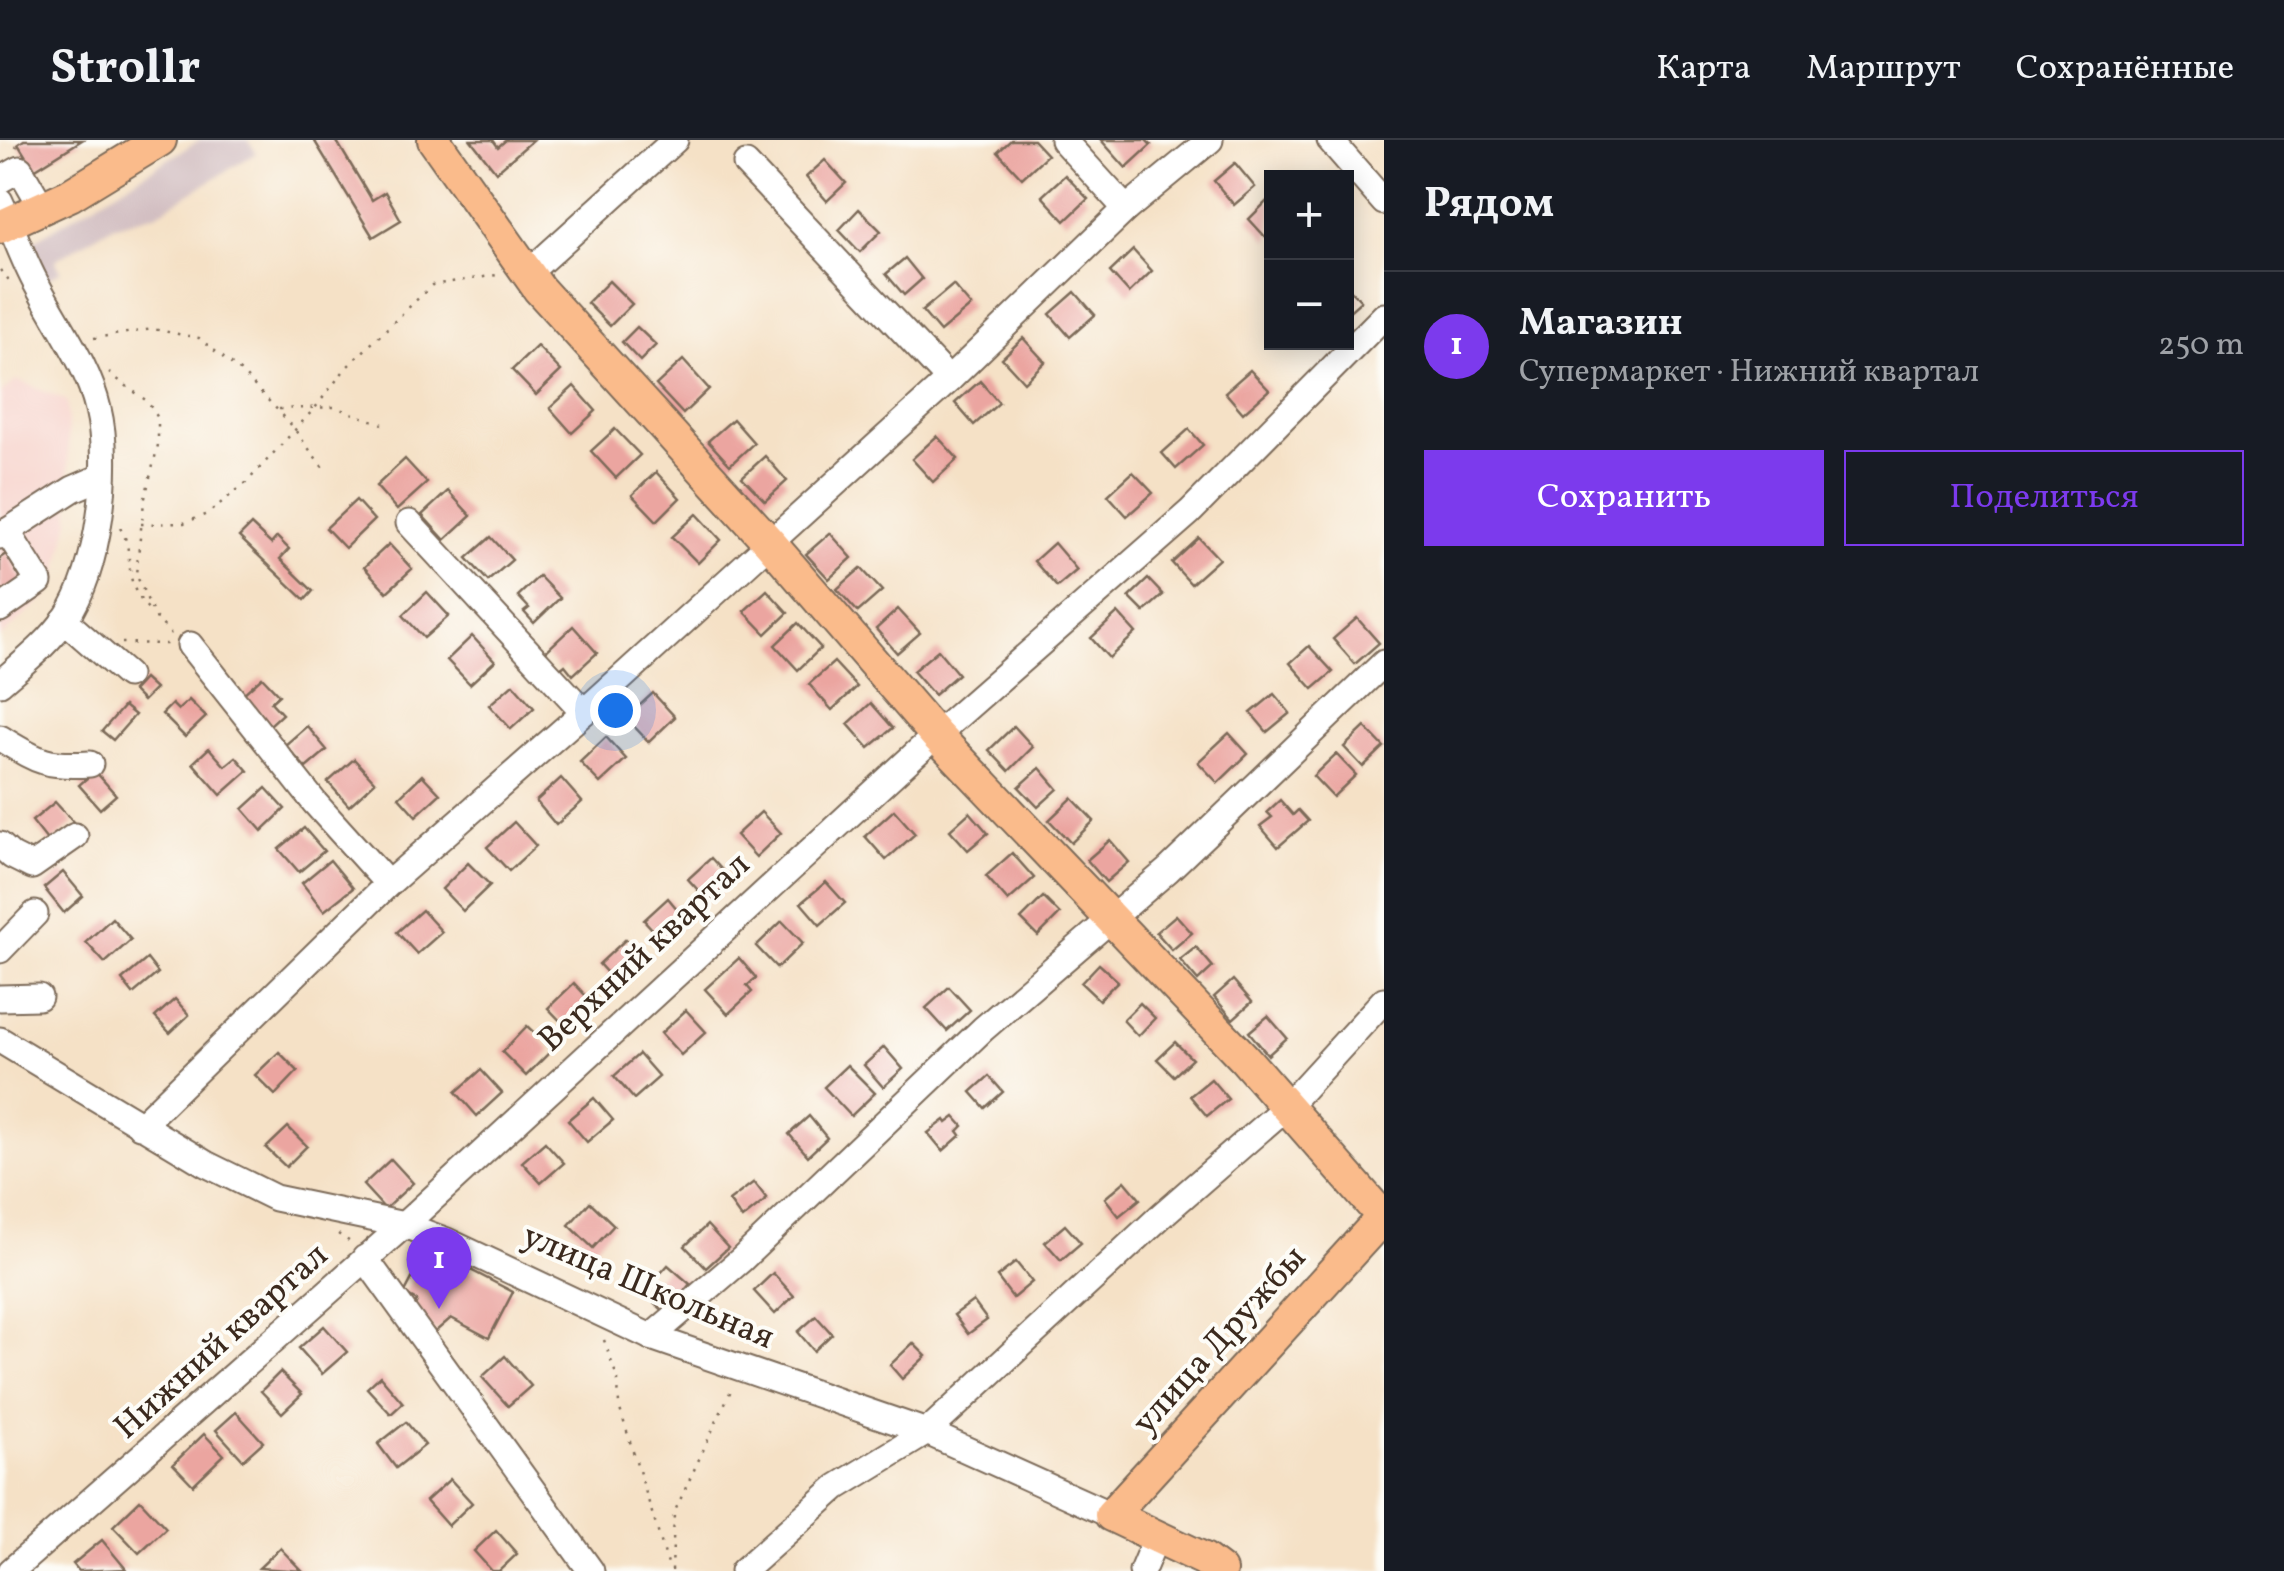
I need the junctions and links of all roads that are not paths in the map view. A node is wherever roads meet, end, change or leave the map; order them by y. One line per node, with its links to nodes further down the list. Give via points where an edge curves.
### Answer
1 (160, 140): 11 (main road, via 70,195)
2 (434, 140): 12 (main road)
3 (675, 140): 12 (street)
4 (1063, 140): 10 (street)
5 (1210, 140): 10 (street)
6 (1330, 140): 9 (street)
7 (746, 164): 14 (street)
8 (0, 180): 11 (street, via 20,168)
9 (1384, 202)
10 (1126, 209): 14 (street)
11 (10, 219): 15 (street, via 84,370 102,445)
12 (528, 273): 18 (main road)
13 (1384, 316): 26 (street, Верхний квартал, via 1190,512)
14 (949, 380): 18 (street)
15 (102, 477): 17 (street); 20 (street, via 90,563)
16 (409, 522): 25 (street)
17 (4, 534): 19 (street, via 39,582)
18 (770, 543): 25 (street); 26 (main road)
19 (0, 610)
20 (64, 620): 23 (street); 24 (street)
21 (190, 645): 31 (street)
22 (1384, 663): 33 (street)
23 (127, 676)
24 (0, 683)
25 (584, 712): 31 (street)
26 (936, 736): 33 (main road); 42 (street, Верхний квартал)
27 (0, 738): 28 (street, via 56,767)
28 (90, 764)
29 (75, 836): 30 (street, via 32,866)
30 (0, 845)
31 (388, 884): 40 (street)
32 (34, 914): 34 (street)
33 (1111, 918): 39 (main road); 44 (street)
34 (0, 950)
35 (40, 997): 36 (street)
36 (0, 998)
37 (1384, 1000): 39 (street)
38 (0, 1040): 40 (street, улица Школьная)
39 (1286, 1107): 41 (main road); 45 (street)
40 (140, 1126): 42 (street, улица Школьная, via 275,1198)
41 (1384, 1216): 46 (main road, улица Дружбы)
42 (404, 1225): 43 (street, Верхний квартал); 44 (street, улица Школьная)
43 (365, 1258): 48 (street, Нижний квартал); 49 (street, Нижний квартал)
44 (651, 1337): 45 (street, улица Школьная)
45 (927, 1432): 46 (street, улица Школьная); 50 (street, via 837,1487)
46 (1111, 1515): 47 (main road, улица Школьная)
47 (1157, 1534): 51 (street); 52 (main road, улица Школьная)
48 (12, 1571)
49 (591, 1571)
50 (743, 1571)
51 (1142, 1571)
52 (1220, 1571)

